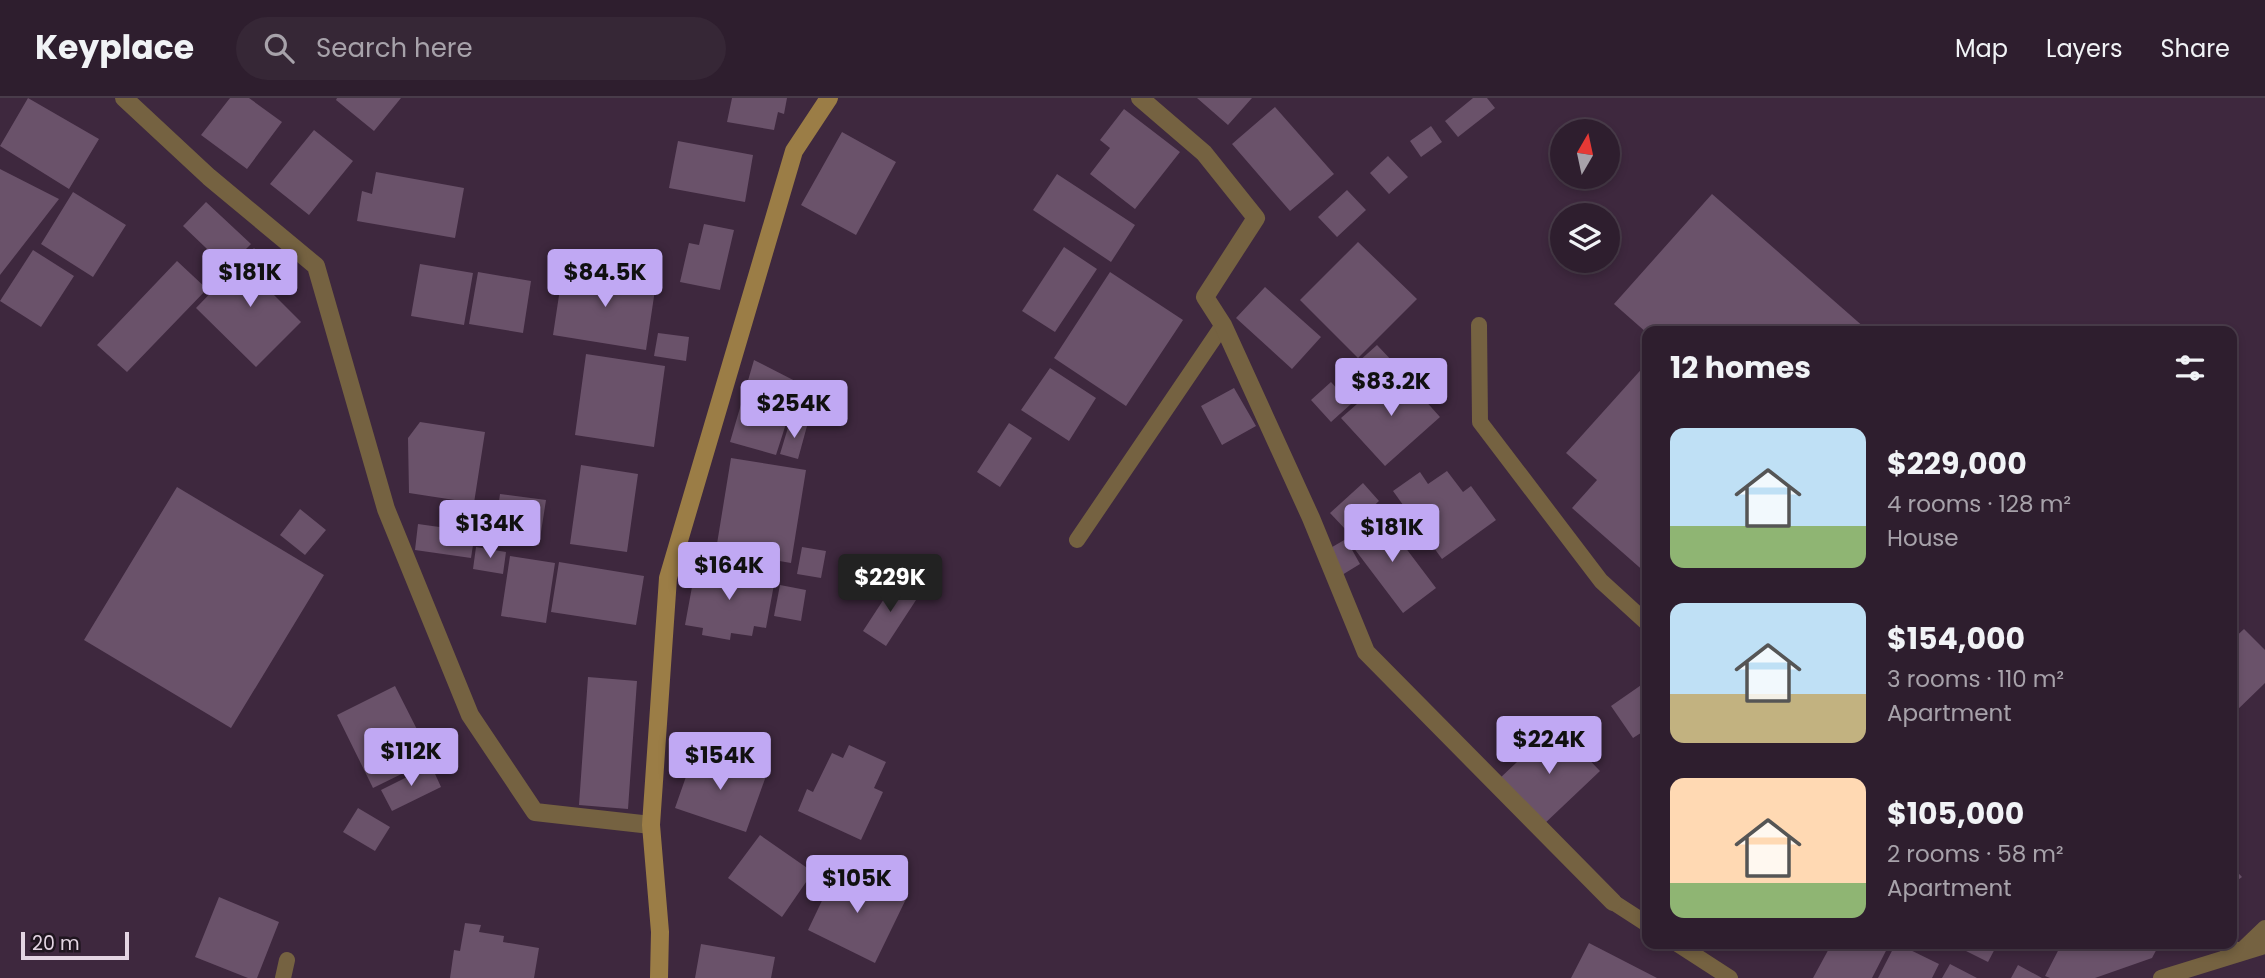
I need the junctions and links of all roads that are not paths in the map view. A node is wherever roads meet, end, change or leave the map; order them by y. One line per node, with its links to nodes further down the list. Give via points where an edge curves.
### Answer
1 (124, 98): 8 (street, via 316,266 386,509 470,715 535,813)
2 (829, 98): 8 (street, via 794,151 668,578)
3 (1140, 98): 4 (street, via 1204,153 1256,218 1205,297)
4 (1223, 325): 6 (lane); 9 (street, via 1366,652)
5 (1479, 325): 7 (lane, via 1480,422 1601,581)
6 (1077, 540)
7 (1642, 618)
8 (651, 825): 18 (street)
9 (1613, 902): 10 (lane)
10 (1642, 921)
11 (2265, 928): 15 (lane)
12 (2265, 946): 15 (lane)
13 (1685, 949): 19 (lane)
14 (2233, 949): 15 (lane)
15 (2239, 952): 20 (lane)
16 (287, 960): 17 (lane)
17 (283, 978)
18 (659, 978)
19 (1730, 978)
20 (2161, 978)

